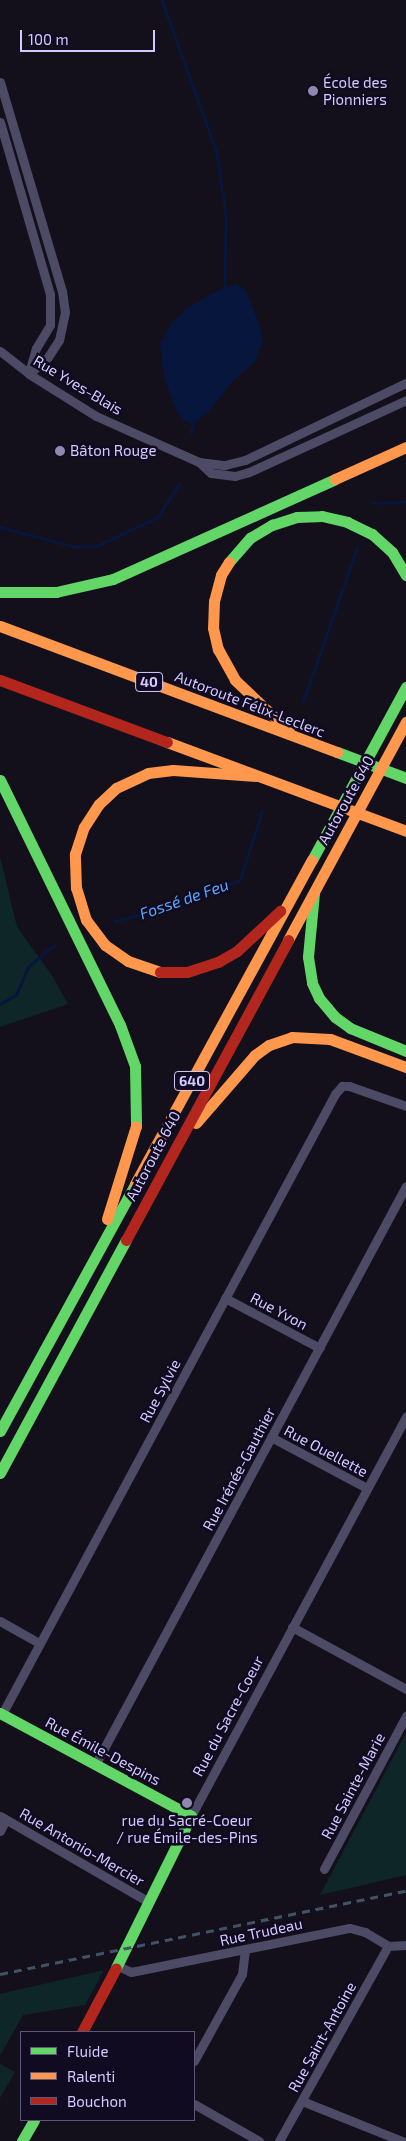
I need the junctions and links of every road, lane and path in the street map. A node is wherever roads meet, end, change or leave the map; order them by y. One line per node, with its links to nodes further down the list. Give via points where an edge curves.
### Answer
1 (0, 82): 3 (street)
2 (0, 122): 4 (street)
3 (34, 195): 4 (street); 6 (street, via 65,312 59,340 48,357)
4 (22, 199): 6 (street, via 52,311 50,325 36,348)
5 (0, 351): 6 (street, Rue Yves-Blais)
6 (29, 374): 10 (street, Rue Yves-Blais, via 96,416)
7 (406, 383): 10 (street, Rue Yves-Blais, via 245,460 226,465)
8 (406, 400): 10 (street, Rue Yves-Blais, via 249,472 235,476 210,473)
9 (406, 447): 12 (main road, via 113,579 56,592)
10 (200, 462)
11 (406, 575): 17 (main road, via 392,552 372,534 341,520 317,516 290,518 266,528 244,543 227,563 213,608 218,649 235,680)
12 (0, 592)
13 (0, 626): 17 (main road, Autoroute Félix-Leclerc / 40)
14 (0, 680): 18 (main road)
15 (406, 687): 23 (main road, Autoroute 640 / 640)
16 (406, 722): 22 (main road, Autoroute 640 / 640)
17 (297, 738): 19 (main road, Autoroute Félix-Leclerc / 40)
18 (256, 776): 21 (main road); 23 (main road, via 173,770 148,773 116,788 93,812 78,844 74,873 80,904 95,934 120,956 152,970 179,973 209,966 232,955)
19 (406, 778)
20 (0, 780): 29 (main road, via 120,1026 135,1066 138,1107 134,1135)
21 (406, 831)
22 (314, 890): 24 (main road, via 308,957 312,982 319,998 334,1017 350,1028); 27 (main road, Autoroute 640 / 640)
23 (291, 900): 29 (main road, Autoroute 640 / 640)
24 (406, 1051)
25 (406, 1066): 27 (main road, via 323,1037 299,1036 277,1042 248,1060)
26 (406, 1106): 30 (street, Rue Sylvie, via 347,1085 334,1094)
27 (176, 1146): 35 (main road, Autoroute 640 / 640)
28 (406, 1186): 31 (street, Rue Irénée-Gauthier)
29 (92, 1261): 33 (main road, Autoroute 640 / 640)
30 (225, 1298): 31 (street, Rue Yvon); 39 (street, Rue Sylvie)
31 (320, 1348): 34 (street, Rue Irénée-Gauthier)
32 (406, 1416): 36 (street, Rue du Sacre-Coeur)
33 (0, 1431)
34 (271, 1437): 36 (street, Rue Ouellette); 43 (street, Rue Irénée-Gauthier)
35 (0, 1473)
36 (367, 1488): 38 (street, Rue du Sacre-Coeur)
37 (0, 1621): 39 (street)
38 (292, 1627): 40 (street); 44 (street, Rue du Sacre-Coeur)
39 (39, 1643): 41 (street, Rue Sylvie)
40 (406, 1689)
41 (1, 1714): 43 (main road, Rue Émile-Despins)
42 (406, 1716): 47 (street, Rue Sainte-Marie)
43 (96, 1765): 44 (main road, Rue Émile-Despins)
44 (191, 1816): 48 (main road, Rue du Sacre-Coeur)
45 (3, 1818): 46 (street); 48 (street, Rue Antonio-Mercier)
46 (0, 1831)
47 (324, 1869)
48 (150, 1902): 52 (main road, Rue du Sacre-Coeur)
49 (406, 1945): 50 (street)
50 (388, 1946): 51 (street, Rue Trudeau, via 366,1932 350,1928); 55 (street, Rue Saint-Antoine)
51 (245, 1950): 52 (street, Rue Trudeau, via 131,1972); 54 (street, via 242,1974)
52 (118, 1966): 53 (main road, Rue du Sacre-Coeur)
53 (83, 2031)
54 (195, 2059)
55 (302, 2101): 60 (street, Rue Saint-Antoine); 61 (street)
56 (195, 2105): 59 (street)
57 (33, 2121): 58 (main road)
58 (22, 2141)
59 (259, 2141)
60 (279, 2141)
61 (402, 2141)

